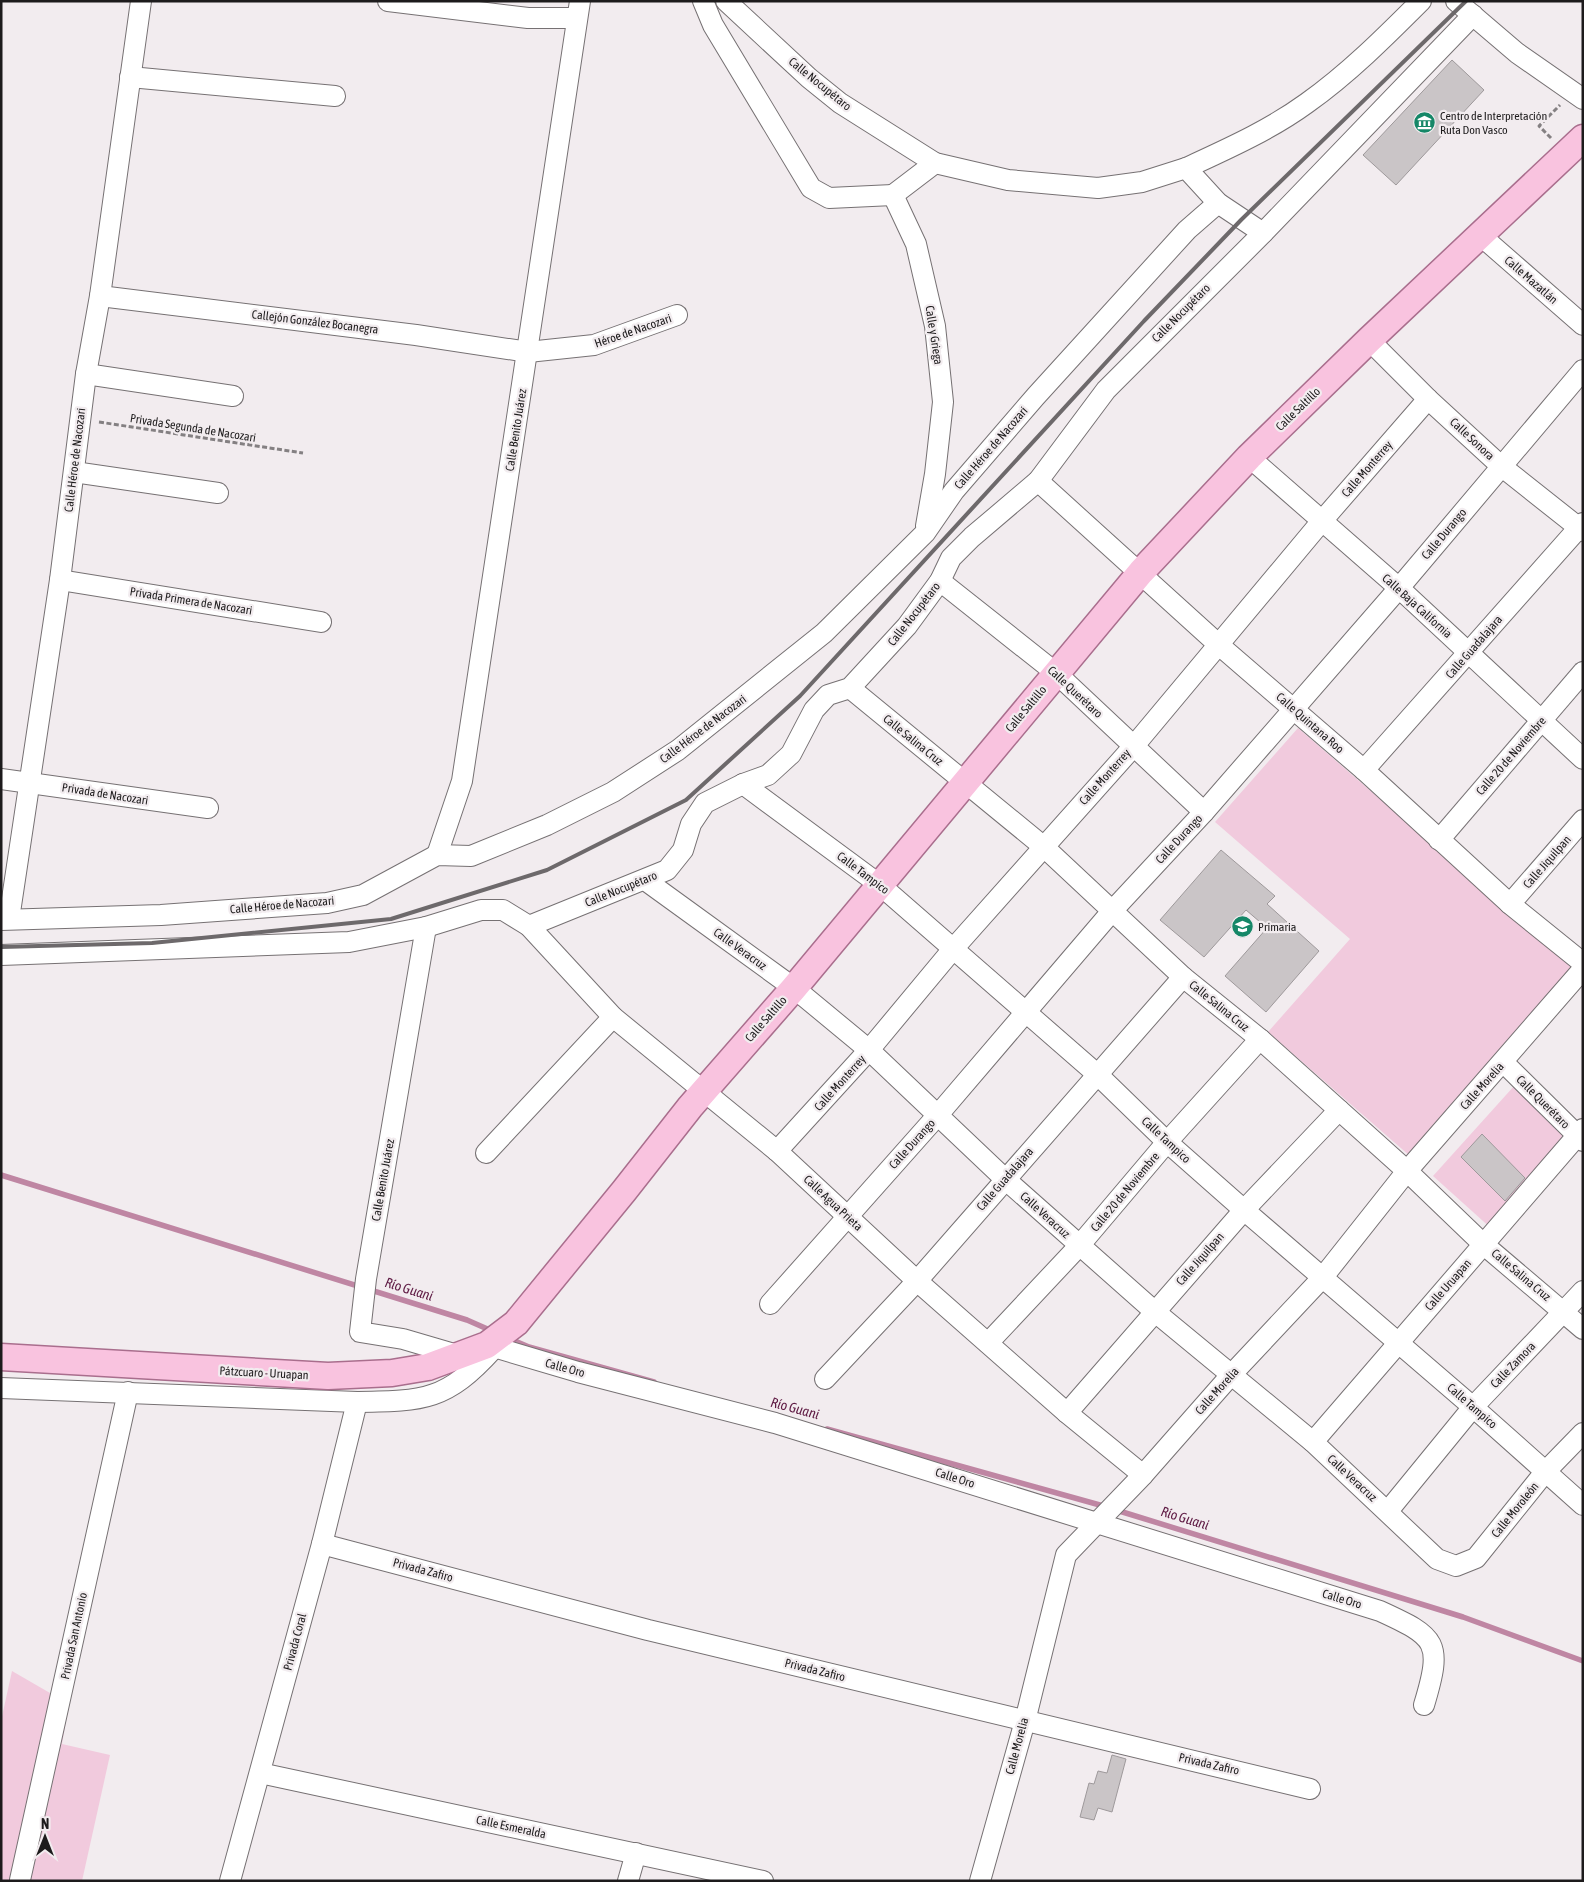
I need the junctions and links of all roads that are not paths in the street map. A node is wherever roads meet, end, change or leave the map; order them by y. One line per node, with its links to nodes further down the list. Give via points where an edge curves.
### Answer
1 (141, 1): 9 (street, Calle Héroe de Nacozari)
2 (388, 1): 7 (street, via 528,18)
3 (703, 1): 15 (street, via 713,25 811,188 829,198)
4 (726, 1): 13 (street, Calle Nocupétaro, via 840,103)
5 (1421, 1): 14 (street, Calle Nocupétaro, via 1376,45 1308,103 1256,135)
6 (1456, 1): 8 (street)
7 (579, 10): 23 (street, Calle Benito Juárez)
8 (1473, 15): 11 (street); 17 (street, Calle Nocupétaro)
9 (130, 77): 10 (street); 19 (street, Calle Héroe de Nacozari)
10 (335, 96)
11 (1574, 100)
12 (1583, 138): 18 (main road, Calle Saltillo)
13 (936, 163): 14 (street, Calle Nocupétaro, via 1008,180 1098,188 1142,182); 15 (street)
14 (1186, 168): 16 (street)
15 (892, 195): 35 (street, Calle y Griega, via 916,244 935,326 943,402)
16 (1218, 203): 17 (street); 35 (street, Calle Héroe de Nacozari, via 1187,230 1036,396 954,491)
17 (1263, 233): 31 (street, Calle Nocupétaro, via 1106,390)
18 (1480, 235): 21 (street, Calle Mazatlán); 22 (main road, Calle Saltillo)
19 (100, 296): 23 (street, Callejón González Bocanegra); 25 (street, Calle Héroe de Nacozari)
20 (677, 315): 23 (street, Héroe de Nacozari, via 594,346)
21 (1583, 325)
22 (1369, 340): 27 (street, Calle Sonora); 28 (main road, Calle Saltillo)
23 (528, 352): 60 (street, Calle Benito Juárez, via 462,781)
24 (1583, 370): 29 (street, Calle Durango)
25 (86, 374): 26 (street); 30 (street, Calle Héroe de Nacozari)
26 (233, 396)
27 (1428, 399): 29 (street, Calle Sonora); 33 (street, Calle Monterrey)
28 (1249, 457): 33 (street, Calle Baja California); 36 (main road, Calle Saltillo)
29 (1501, 466): 34 (street, Calle Sonora); 39 (street, Calle Durango)
30 (74, 472): 32 (street); 37 (street, Calle Héroe de Nacozari)
31 (1038, 481): 36 (street, Calle Quintana Roo); 38 (street, Calle Nocupétaro, via 972,536 951,558)
32 (218, 493)
33 (1321, 522): 39 (street, Calle Baja California); 41 (street, Calle Monterrey)
34 (1581, 527): 42 (street, Calle Guadalajara)
35 (925, 533): 60 (street, Calle Héroe de Nacozari, via 824,634 678,750 613,792 547,825 471,856)
36 (1140, 572): 41 (street, Calle Quintana Roo); 44 (main road, Calle Saltillo)
37 (60, 580): 40 (street, Privada Primera de Nacozari); 53 (street, Calle Héroe de Nacozari)
38 (940, 581): 44 (street, Calle Querétaro); 45 (street, Calle Nocupétaro, via 907,626)
39 (1399, 588): 42 (street, Calle Baja California); 46 (street, Calle Durango)
40 (321, 622)
41 (1219, 646): 46 (street, Calle Quintana Roo); 48 (street, Calle Monterrey)
42 (1468, 653): 47 (street, Calle Baja California); 50 (street, Calle Guadalajara)
43 (1583, 672): 47 (street, Calle 20 de Noviembre)
44 (1056, 673): 48 (street, Calle Querétaro); 52 (main road, Calle Saltillo)
45 (850, 688): 52 (street, Calle Salina Cruz); 54 (street, Calle Nocupétaro, via 828,695 814,710 791,754 768,775)
46 (1293, 708): 50 (street, Calle Quintana Roo); 56 (street, Calle Durango)
47 (1541, 721): 49 (street, Calle Baja California); 58 (street, Calle 20 de Noviembre)
48 (1133, 746): 56 (street, Calle Querétaro); 59 (street, Calle Monterrey)
49 (1583, 759)
50 (1364, 770): 58 (street, Calle Quintana Roo)
51 (1, 778): 53 (street, Privada de Nacozari)
52 (965, 782): 59 (street, Calle Salina Cruz); 62 (main road, Calle Saltillo)
53 (28, 783): 55 (street, Privada de Nacozari); 65 (street, Calle Héroe de Nacozari)
54 (743, 784): 61 (street, Calle Nocupétaro, via 705,803 692,824 683,850 667,870); 62 (street, Calle Tampico)
55 (208, 808)
56 (1204, 812): 64 (street, Calle Durango)
57 (1583, 820): 63 (street, Calle Jiquilpan)
58 (1439, 840): 63 (street, Calle Quintana Roo)
59 (1044, 847): 64 (street, Calle Salina Cruz); 68 (street, Calle Monterrey)
60 (437, 855): 65 (street, Calle Héroe de Nacozari, via 363,895 328,902 161,915)
61 (645, 880): 67 (street, Calle Nocupétaro); 73 (street, Calle Veracruz)
62 (880, 884): 68 (street, Calle Tampico); 73 (main road, Calle Saltillo)
63 (1510, 904): 70 (street, Calle Quintana Roo)
64 (1113, 910): 72 (street, Calle Salina Cruz); 74 (street, Calle Durango)
65 (5, 920)
66 (426, 926): 67 (street, Calle Agua Prieta, via 481,910 503,910); 69 (street, Calle Agua Prieta, via 349,942); 104 (street, Calle Benito Juárez, via 366,1279 360,1332 403,1339)
67 (529, 926): 75 (street, Calle Agua Prieta)
68 (953, 949): 74 (street, Calle Tampico); 77 (street, Calle Monterrey)
69 (1, 955)
70 (1583, 963)
71 (1583, 969): 78 (street, Calle Morelia)
72 (1184, 977): 76 (street, Calle Salina Cruz); 79 (street, Calle Guadalajara)
73 (794, 988): 77 (street, Calle Veracruz); 80 (main road, Calle Saltillo)
74 (1026, 1012): 79 (street, Calle Tampico); 82 (street, Calle Durango)
75 (613, 1017): 80 (street, Calle Agua Prieta); 86 (street)
76 (1260, 1039): 81 (street, Calle Salina Cruz); 84 (street, Calle 20 de Noviembre)
77 (869, 1050): 82 (street, Calle Veracruz); 85 (street, Calle Monterrey)
78 (1504, 1062): 83 (street, Calle Querétaro); 87 (street, Calle Morelia)
79 (1098, 1075): 84 (street, Calle Tampico); 88 (street, Calle Guadalajara)
80 (703, 1091): 85 (street, Calle Agua Prieta); 99 (main road, Calle Saltillo)
81 (1339, 1110): 87 (street, Calle Salina Cruz); 89 (street, Calle Jiquilpan)
82 (938, 1116): 88 (street, Calle Veracruz); 90 (street, Calle Durango)
83 (1581, 1135): 91 (street, Calle Uruapan)
84 (1167, 1142): 89 (street, Calle Tampico); 92 (street, Calle 20 de Noviembre)
85 (777, 1151): 90 (street, Calle Agua Prieta)
86 (486, 1153)
87 (1407, 1171): 91 (street, Calle Salina Cruz); 93 (street, Calle Morelia)
88 (1005, 1179): 92 (street, Calle Veracruz); 94 (street, Calle Guadalajara)
89 (1244, 1210): 93 (street, Calle Tampico); 97 (street, Calle Jiquilpan)
90 (848, 1216): 94 (street, Calle Agua Prieta); 96 (street, Calle Durango)
91 (1483, 1244): 98 (street, Calle Salina Cruz); 101 (street, Calle Uruapan)
92 (1079, 1246): 97 (street, Calle Veracruz); 102 (street, Calle 20 de Noviembre)
93 (1323, 1277): 101 (street, Calle Tampico); 106 (street, Calle Morelia)
94 (917, 1281): 102 (street, Calle Agua Prieta); 107 (street, Calle Guadalajara)
95 (1583, 1291): 98 (street, Calle Zamora)
96 (770, 1304)
97 (1154, 1311): 106 (street, Calle Veracruz); 112 (street, Calle Jiquilpan)
98 (1564, 1312): 100 (street, Calle Salina Cruz); 111 (street, Calle Zamora)
99 (516, 1323): 103 (main road, Pátzcuaro - Uruapan)
100 (1583, 1328)
101 (1399, 1342): 111 (street, Calle Tampico); 114 (street, Calle Uruapan)
102 (988, 1343): 112 (street, Calle Agua Prieta)
103 (492, 1344): 104 (main road, Pátzcuaro - Uruapan); 110 (street, via 464,1379 441,1393 411,1401); 119 (street, Calle Oro)
104 (460, 1356): 105 (main road, Pátzcuaro - Uruapan, via 428,1367 392,1373 328,1376)
105 (1, 1357)
106 (1231, 1375): 114 (street, Calle Veracruz); 116 (street, Calle Morelia)
107 (825, 1379)
108 (1, 1388): 109 (street)
109 (128, 1392): 110 (street); 127 (street, Privada San Antonio)
110 (357, 1402): 120 (street, Privada Coral)
111 (1473, 1407): 115 (street, Calle Tampico); 118 (street, Calle Zamora)
112 (1067, 1413): 116 (street, Calle Agua Prieta)
113 (1583, 1433): 115 (street, Calle Moroleón)
114 (1314, 1442): 118 (street, Calle Veracruz)
115 (1545, 1472): 117 (street, Calle Tampico); 121 (street, Calle Moroleón, via 1476,1558 1456,1566)
116 (1139, 1479): 119 (street, Calle Morelia)
117 (1583, 1505)
118 (1388, 1511): 121 (street, Calle Veracruz)
119 (1100, 1519): 122 (street, Calle Oro, via 1380,1611 1418,1628 1434,1652 1430,1687); 123 (street, Calle Morelia, via 1066,1555)
120 (322, 1544): 123 (street, Privada Zafiro, via 648,1630); 124 (street, Privada Coral)
121 (1438, 1559)
122 (1424, 1705)
123 (1024, 1721): 125 (street, Privada Zafiro); 131 (street, Calle Morelia)
124 (260, 1773): 126 (street, Calle Esmeralda); 128 (street, Privada Coral)
125 (1310, 1789)
126 (636, 1853): 129 (street); 130 (street, Calle Esmeralda)
127 (20, 1880)
128 (230, 1881)
129 (628, 1881)
130 (763, 1881)
131 (980, 1881)

